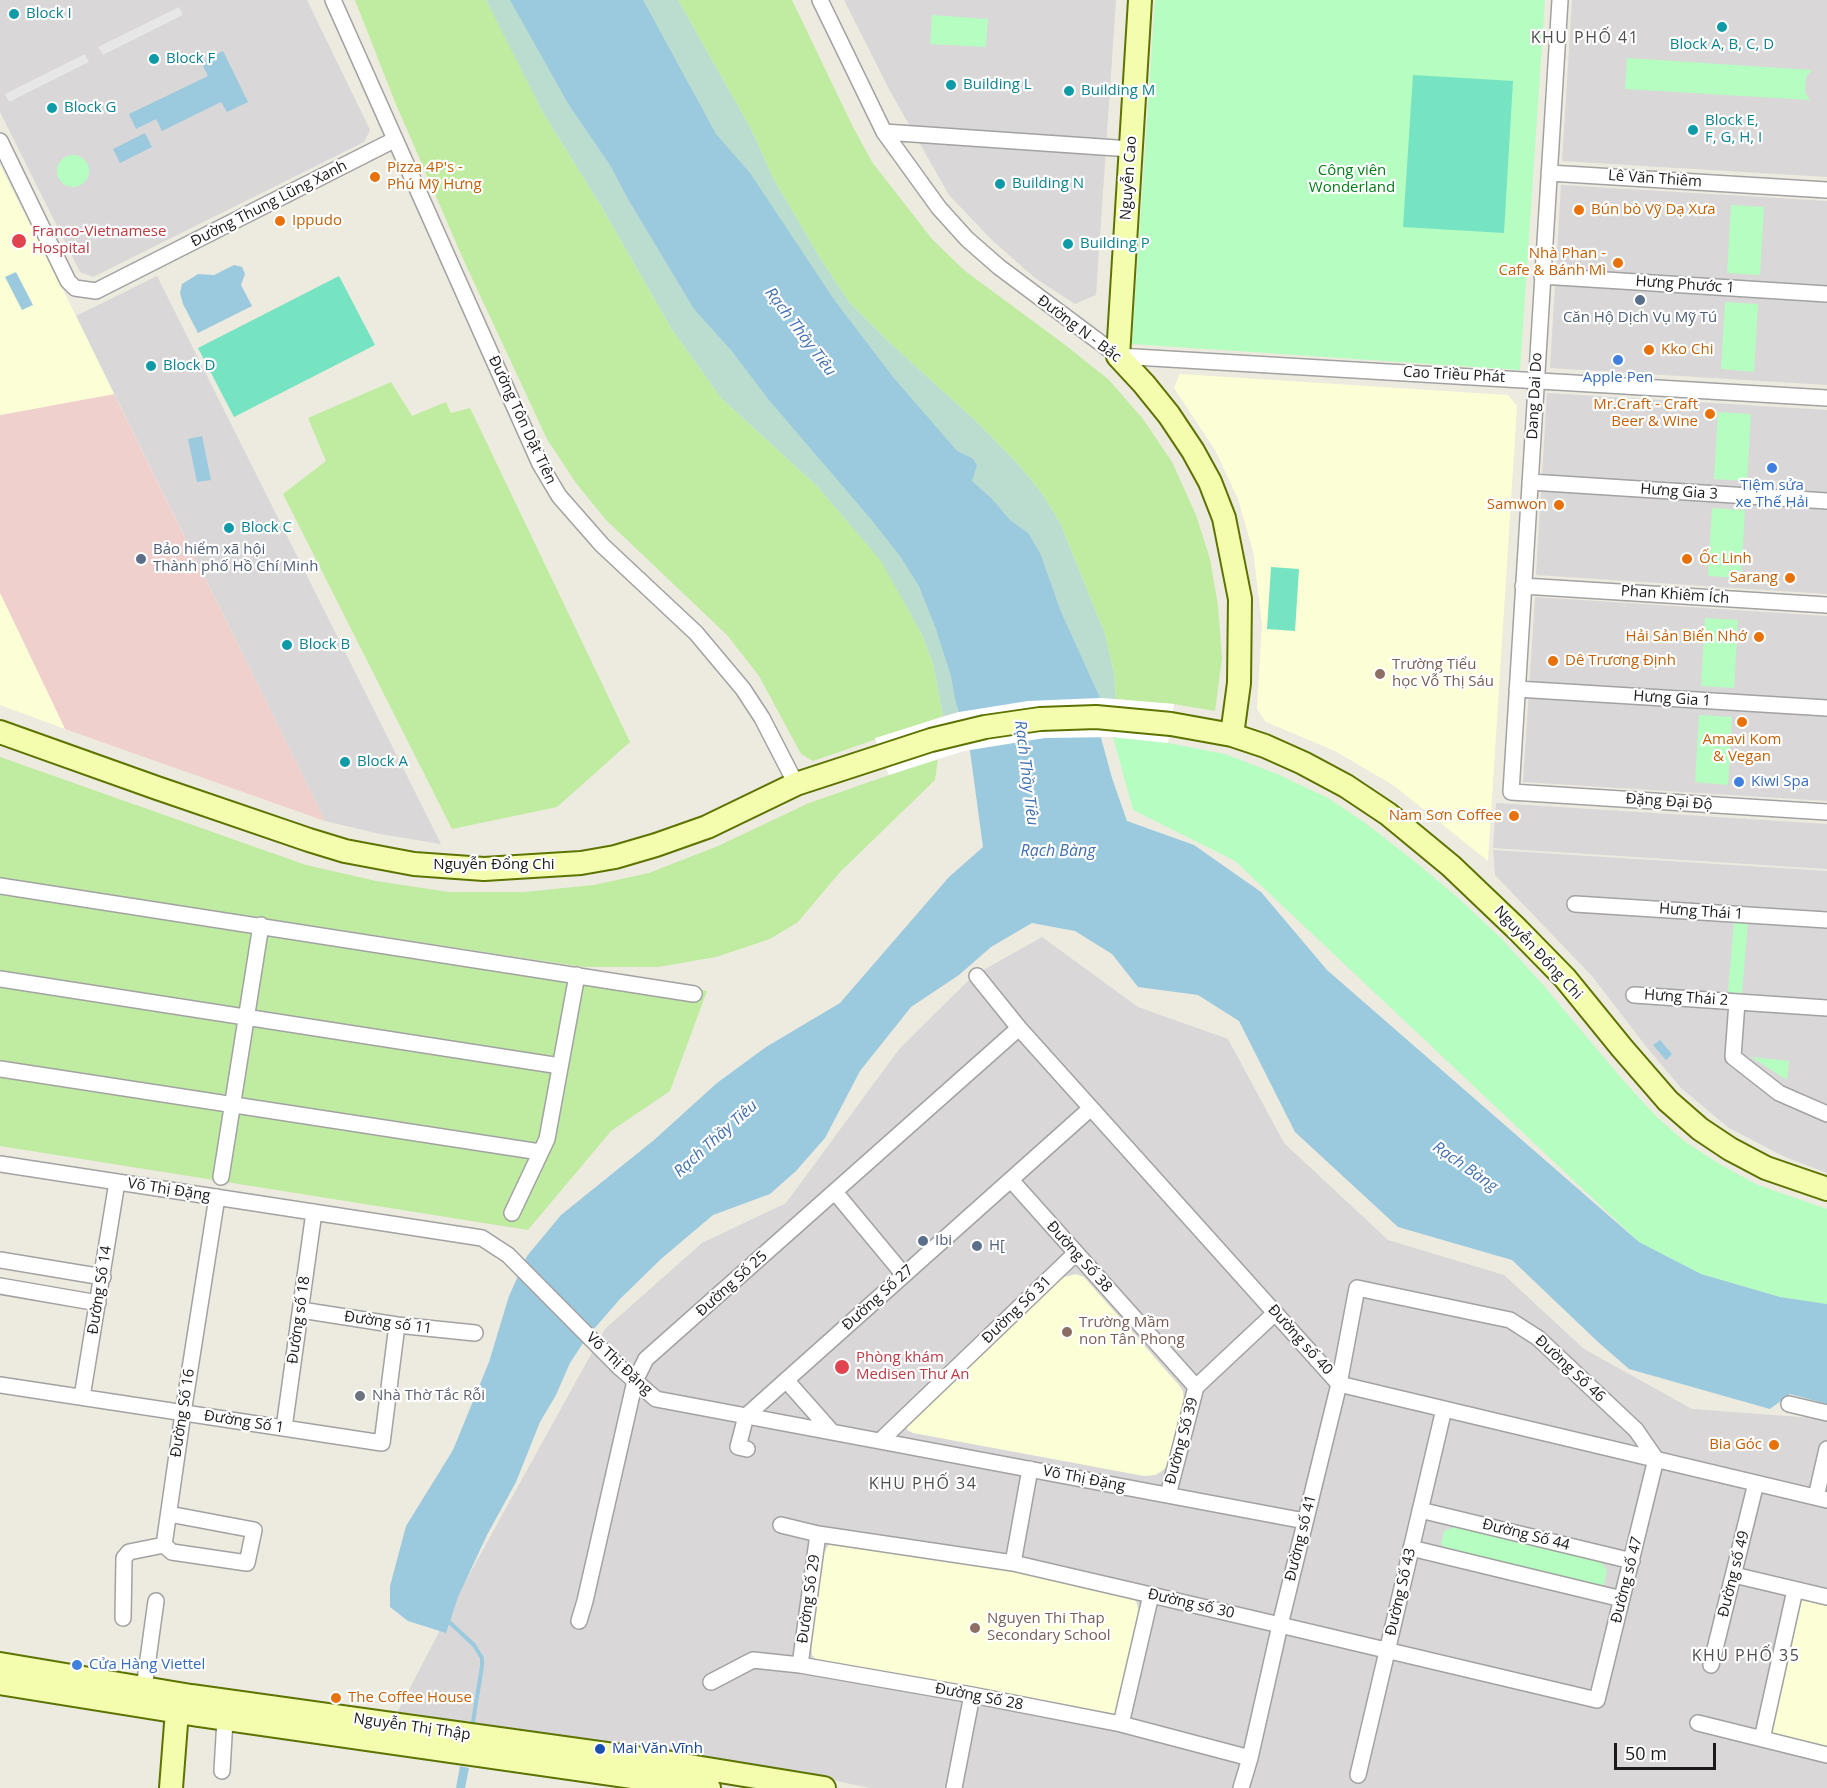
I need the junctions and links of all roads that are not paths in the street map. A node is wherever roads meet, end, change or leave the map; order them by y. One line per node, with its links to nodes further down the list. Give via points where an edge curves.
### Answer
1 (333, 0): 6 (street, Đường Tôn Dật Tiên)
2 (819, 0): 5 (street, Đường N - Bắc)
3 (1140, 0): 8 (street, Nguyễn Cao)
4 (1560, 0): 9 (street, Dang Dai Do)
5 (884, 132): 8 (street); 13 (street, Đường N - Bắc, via 967,239)
6 (394, 140): 7 (street, Đường Thung Lũng Xanh, via 96,291 75,288 68,281); 24 (street, Đường Tôn Dật Tiên, via 540,464 559,496 602,545 696,633 743,689)
7 (0, 141)
8 (1131, 149): 13 (street, Nguyễn Cao)
9 (1549, 173): 10 (street, Lê Văn Thiêm); 11 (street, Dang Dai Do)
10 (1827, 190)
11 (1542, 276): 12 (street, Hưng Phước 1); 14 (street, Dang Dai Do)
12 (1827, 294)
13 (1118, 356): 14 (street, Cao Triều Phát); 23 (street, Đường N - Bắc, via 1194,451 1224,518 1240,599 1239,683)
14 (1536, 380): 15 (street, Cao Triều Phát); 16 (street, Dang Dai Do)
15 (1827, 398)
16 (1530, 482): 17 (street, Hưng Gia 3); 18 (street, Dang Dai Do)
17 (1827, 501)
18 (1523, 586): 19 (street, Phan Khiêm Ích); 20 (street, Dang Dai Do)
19 (1827, 605)
20 (1517, 689): 21 (street, Hưng Gia 1); 25 (street, Dang Dai Do, via 1510,792)
21 (1827, 708)
22 (0, 732): 24 (street, Nguyễn Đổng Chi, via 309,840 385,860 428,866 484,869 615,857 707,826)
23 (1232, 735): 24 (street, Nguyễn Đổng Chi, via 1096,717 1040,719 958,733); 49 (street, Nguyễn Đổng Chi, via 1303,763 1388,814 1502,913 1565,978 1668,1101 1700,1129 1766,1168)
24 (796, 784)
25 (1827, 812)
26 (0, 885): 29 (street)
27 (1575, 904): 28 (street, Hưng Thái 1)
28 (1827, 920)
29 (261, 926): 30 (street); 37 (street)
30 (577, 975): 33 (street); 39 (street)
31 (977, 975): 38 (street, Đường số 40)
32 (0, 979): 37 (street)
33 (694, 994)
34 (1634, 995): 35 (street, Hưng Thái 2)
35 (1737, 1002): 36 (street, Hưng Thái 2); 43 (street, Hưng Thái 2, via 1733,1058 1779,1092)
36 (1827, 1008)
37 (246, 1017): 39 (street); 41 (street)
38 (1019, 1028): 42 (street, Đường số 40); 50 (street, Đường Số 25)
39 (560, 1066): 44 (street, via 547,1139)
40 (0, 1069): 41 (street)
41 (232, 1104): 44 (street); 46 (street)
42 (1091, 1108): 47 (street, Đường Số 27); 62 (street, Đường số 40)
43 (1827, 1114)
44 (540, 1152): 53 (street)
45 (0, 1164): 48 (street, Võ Thị Đặng)
46 (221, 1177)
47 (1011, 1180): 54 (street, Đường Số 38); 56 (street, Đường Số 27)
48 (117, 1182): 51 (street, Võ Thị Đặng); 57 (street, Đường Số 14)
49 (1827, 1189)
50 (835, 1192): 56 (street); 66 (street, Đường Số 25, via 646,1359)
51 (217, 1197): 52 (street, Võ Thị Đặng); 73 (street, Đường Số 16)
52 (314, 1212): 61 (street, Đường số 18); 66 (street, Võ Thị Đặng, via 482,1238 508,1255)
53 (512, 1213)
54 (1076, 1253): 69 (street, Đường Số 38); 78 (street, Đường Số 31)
55 (0, 1260): 57 (street)
56 (904, 1275): 65 (street, Đường Số 27)
57 (103, 1276): 60 (street, Đường Số 14)
58 (0, 1286): 60 (street)
59 (1357, 1288): 68 (street, Đường số 41); 81 (street, Đường Số 46, via 1510,1320 1538,1338 1636,1430)
60 (98, 1303): 70 (street, Đường Số 14)
61 (301, 1310): 63 (street, Đường số 11); 76 (street, Đường số 18)
62 (1275, 1312): 68 (street, Đường số 40); 69 (street, Đường Số 39)
63 (397, 1325): 64 (street, Đường số 11); 76 (street, Đường Số 1, via 382,1443)
64 (475, 1333)
65 (786, 1380): 75 (street, Đường Số 27); 77 (street)
66 (635, 1381): 75 (street, Võ Thị Đặng, via 656,1399); 102 (street, Đường Số 25)
67 (0, 1384): 70 (street, Đường Số 1)
68 (1339, 1384): 72 (street, Đường số 40); 88 (street, Đường số 41)
69 (1196, 1387): 84 (street, Đường Số 39)
70 (82, 1397): 73 (street, Đường Số 1)
71 (1789, 1404): 74 (street)
72 (1444, 1409): 81 (street, Đường số 40); 86 (street, Đường Số 43)
73 (183, 1413): 76 (street, Đường Số 1); 87 (street, Đường Số 16)
74 (1827, 1413)
75 (746, 1416): 77 (street, Võ Thị Đặng); 79 (street, via 738,1447)
76 (284, 1428)
77 (832, 1432): 78 (street, Võ Thị Đặng)
78 (880, 1441): 82 (street, Võ Thị Đặng)
79 (747, 1449)
80 (1827, 1449): 85 (street)
81 (1656, 1459): 83 (street, Đường số 40); 93 (street, Đường số 47)
82 (1030, 1469): 84 (street, Võ Thị Đặng); 94 (street)
83 (1756, 1483): 85 (street, Đường số 40); 95 (street, Đường số 49)
84 (1168, 1495): 88 (street, Võ Thị Đặng)
85 (1822, 1498)
86 (1420, 1510): 92 (street, Đường Số 43); 93 (street, Đường Số 44)
87 (169, 1514): 91 (street, Đường Số 16); 91 (street, via 254,1530 247,1563 172,1552)
88 (1305, 1521): 103 (street, Đường số 41)
89 (781, 1525): 90 (street, Đường số 30)
90 (818, 1534): 94 (street, Đường số 30); 106 (street, Đường Số 29)
91 (164, 1545): 101 (street, via 129,1552 124,1558)
92 (1411, 1548): 99 (street); 104 (street, Đường Số 43)
93 (1632, 1561): 99 (street, Đường số 47)
94 (1013, 1563): 97 (street, Đường số 30)
95 (1734, 1575): 96 (street); 107 (street, Đường số 49)
96 (1795, 1590): 98 (street); 117 (street)
97 (1150, 1595): 103 (street, Đường số 30); 116 (street)
98 (1827, 1597)
99 (1622, 1599): 112 (street, Đường số 47)
100 (156, 1600): 110 (street)
101 (123, 1618)
102 (579, 1621)
103 (1280, 1625): 104 (street, Đường số 30); 120 (street, Đường số 41)
104 (1387, 1651): 112 (street, Đường số 30); 122 (street, Đường Số 43)
105 (0, 1664): 110 (street, Nguyễn Thị Thập)
106 (800, 1665): 108 (street, Đường Số 28, via 753,1660); 111 (street, Đường Số 28)
107 (1711, 1665)
108 (711, 1682)
109 (0, 1683): 113 (street, Nguyễn Thị Thập)
110 (144, 1688): 113 (street, Nguyễn Thị Thập)
111 (972, 1695): 116 (street, Đường Số 28); 127 (street)
112 (1597, 1700)
113 (178, 1703): 114 (street, Nguyễn Thị Thập); 118 (street, Nguyễn Thị Thập); 124 (street)
114 (225, 1719): 118 (street, Nguyễn Thị Thập); 121 (street)
115 (1698, 1723): 117 (street)
116 (1121, 1724): 120 (street, Đường Số 28)
117 (1762, 1739): 119 (street)
118 (451, 1742): 123 (street, Nguyễn Thị Thập)
119 (1827, 1755)
120 (1250, 1758): 128 (street, Đường số 41)
121 (222, 1771)
122 (1358, 1774)
123 (669, 1778): 125 (street, Nguyễn Thị Thập); 126 (street, Nguyễn Thị Thập)
124 (171, 1788)
125 (709, 1788)
126 (824, 1788)
127 (954, 1788)
128 (1241, 1788)

